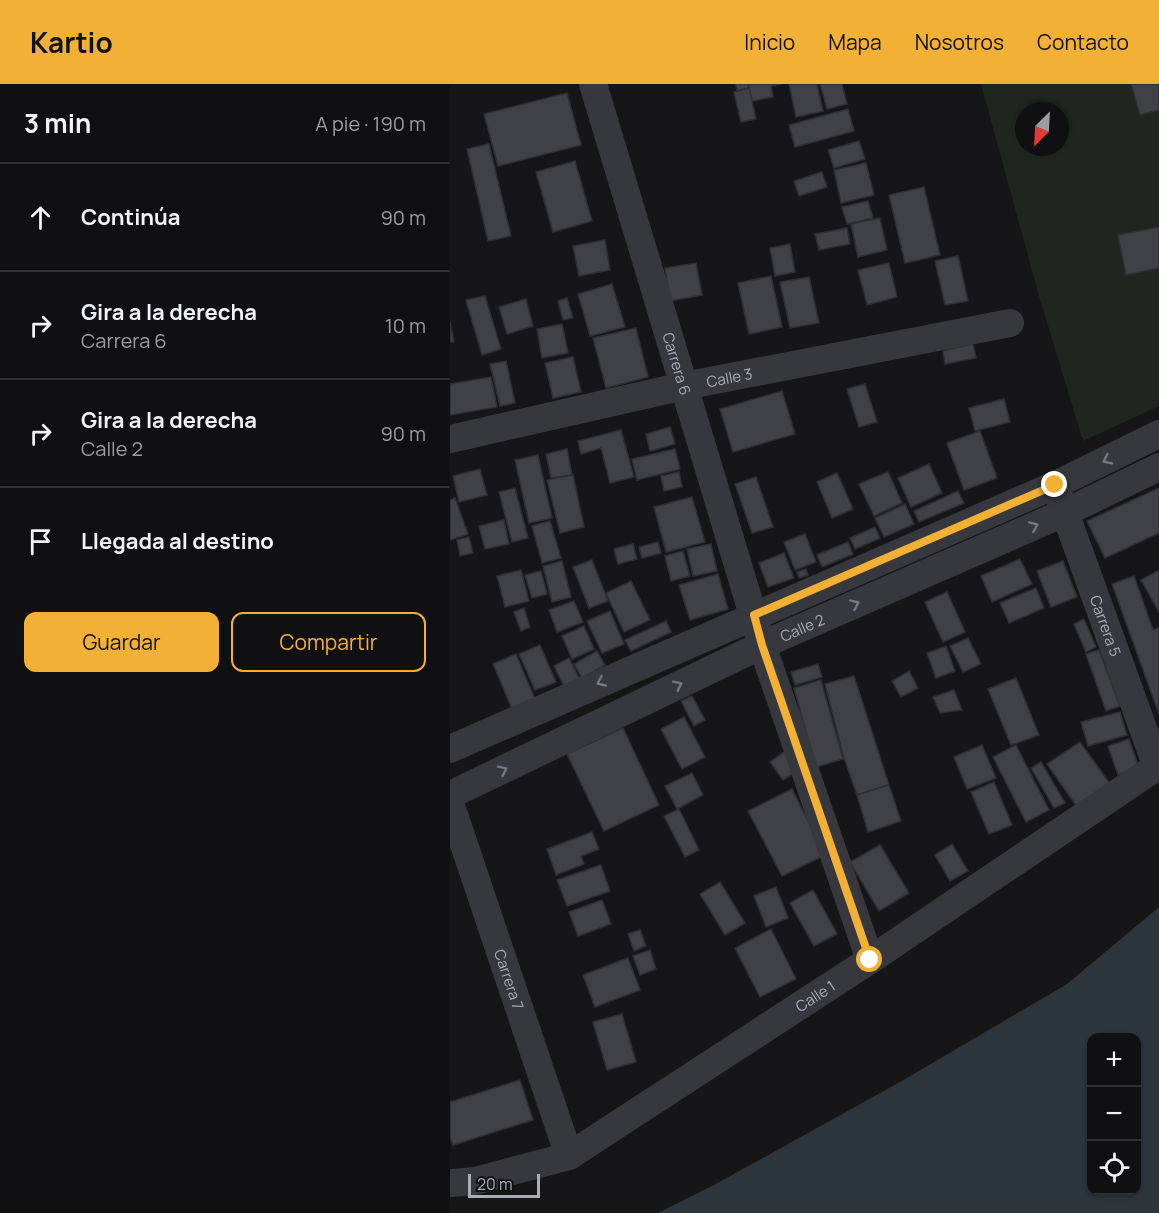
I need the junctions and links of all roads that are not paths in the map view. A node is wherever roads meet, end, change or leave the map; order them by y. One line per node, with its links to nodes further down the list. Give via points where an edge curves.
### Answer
1 (593, 84): 3 (street, Carrera 6)
2 (1010, 323): 3 (street, Calle 3)
3 (684, 386): 5 (street, Calle 3); 9 (street, Carrera 6)
4 (1159, 434): 7 (street, Calle 2, one-way to 7)
5 (450, 439)
6 (1159, 467): 8 (street, Calle 2)
7 (1055, 485): 8 (street, Carrera 5); 9 (street, Calle 2)
8 (1064, 513): 10 (street, Calle 2, one-way to 8); 12 (street, Carrera 5)
9 (754, 615): 10 (street, Carrera 6); 11 (street, Calle 2, one-way to 11)
10 (762, 645): 13 (street, Calle 2, one-way to 10); 15 (street, Carrera 6)
11 (450, 749)
12 (1158, 766): 15 (street, Calle 1)
13 (450, 795)
14 (450, 803): 16 (street, Carrera 7)
15 (870, 960): 16 (street, Calle 1)
16 (569, 1156): 17 (street, Calle 1)
17 (450, 1183)

